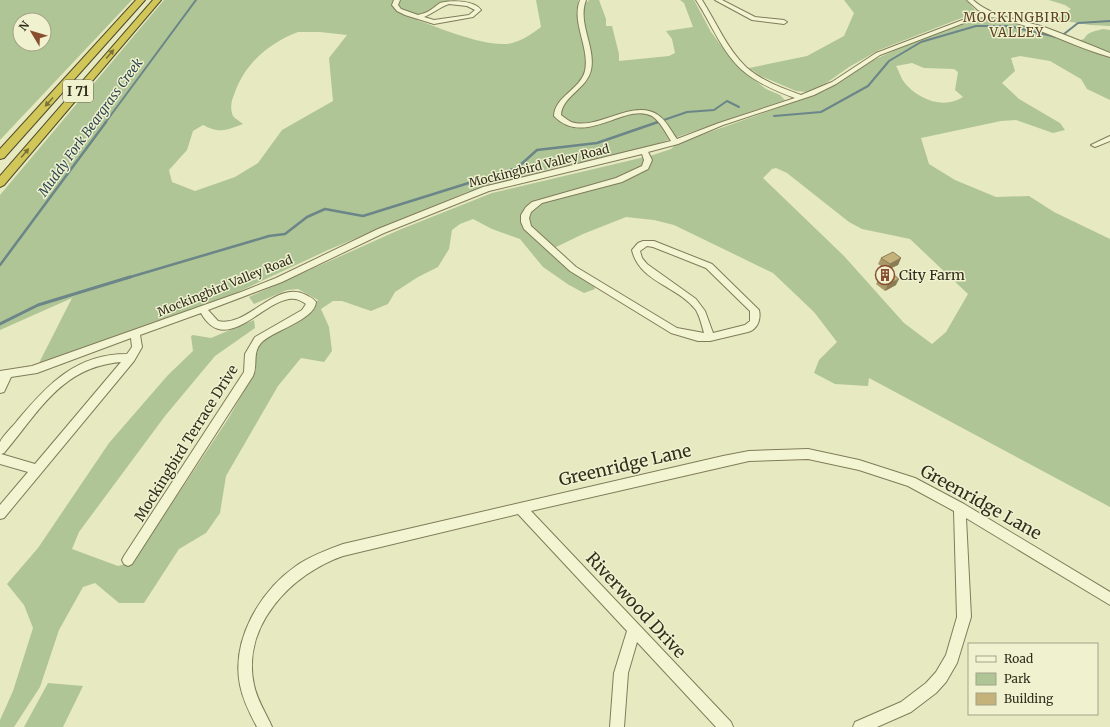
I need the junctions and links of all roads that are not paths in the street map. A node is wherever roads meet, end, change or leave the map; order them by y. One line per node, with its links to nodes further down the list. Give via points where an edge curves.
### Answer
1 (141, 0): 17 (highway, I 71, one-way to 17)
2 (157, 0): 18 (highway, I 71, one-way to 2)
3 (396, 0): 9 (street, via 395,5 399,10)
4 (583, 0): 14 (street, via 580,9 587,48 586,78 560,104 557,116 566,124 586,126 635,113 649,113 659,121)
5 (699, 0): 12 (street, via 723,40 744,68 759,79)
6 (718, 0): 10 (street, via 754,19)
7 (970, 0): 8 (street, Mockingbird Valley Road, via 980,9)
8 (994, 15): 11 (street, Mockingbird Valley Road, via 1043,29); 12 (street, Mockingbird Valley Road, via 967,19 894,47 868,59 823,89)
9 (419, 17): 9 (street, via 439,22 471,16 478,10 473,6 449,2)
10 (784, 22)
11 (1110, 55)
12 (802, 98): 14 (street, Mockingbird Valley Road)
13 (1110, 138): 15 (street)
14 (675, 142): 16 (street, Mockingbird Valley Road)
15 (1095, 145)
16 (644, 151): 19 (street, Mockingbird Valley Road, via 486,189 346,247 279,280); 21 (street, via 648,160 645,167 619,180 539,201 528,208 524,217 525,222 527,227 573,269 674,332)
17 (0, 156)
18 (0, 183)
19 (203, 309): 20 (street, Mockingbird Valley Road); 31 (street, Mockingbird Terrace Drive, via 210,321 223,327 234,325 285,296 299,294 311,302 311,306 305,312 258,340 250,354 249,373)
20 (135, 334): 22 (street, via 137,349); 23 (street, Mockingbird Valley Road, via 33,370)
21 (710, 337): 21 (street, via 748,328 756,320 754,310 709,266 654,244 646,243 638,247 636,253 642,265 689,297 699,308)
22 (130, 358): 25 (street, via 110,359 69,374 48,394); 27 (street)
23 (4, 375): 24 (street)
24 (0, 389)
25 (0, 450)
26 (0, 460): 27 (street)
27 (36, 469): 30 (street)
28 (520, 508): 29 (street, Greenridge Lane, via 749,456 808,454 859,465 911,482); 33 (street, Riverwood Drive); 34 (street, Greenridge Lane, via 342,550 309,564 293,575 264,610 252,633 247,653 248,689)
29 (960, 508): 32 (street, Greenridge Lane); 37 (street, via 964,617 952,658 931,688 906,707)
30 (0, 514)
31 (128, 560)
32 (1110, 599)
33 (634, 629): 35 (street, via 621,673); 36 (street, Riverwood Drive)
34 (265, 727)
35 (617, 727)
36 (726, 727)
37 (860, 727)

